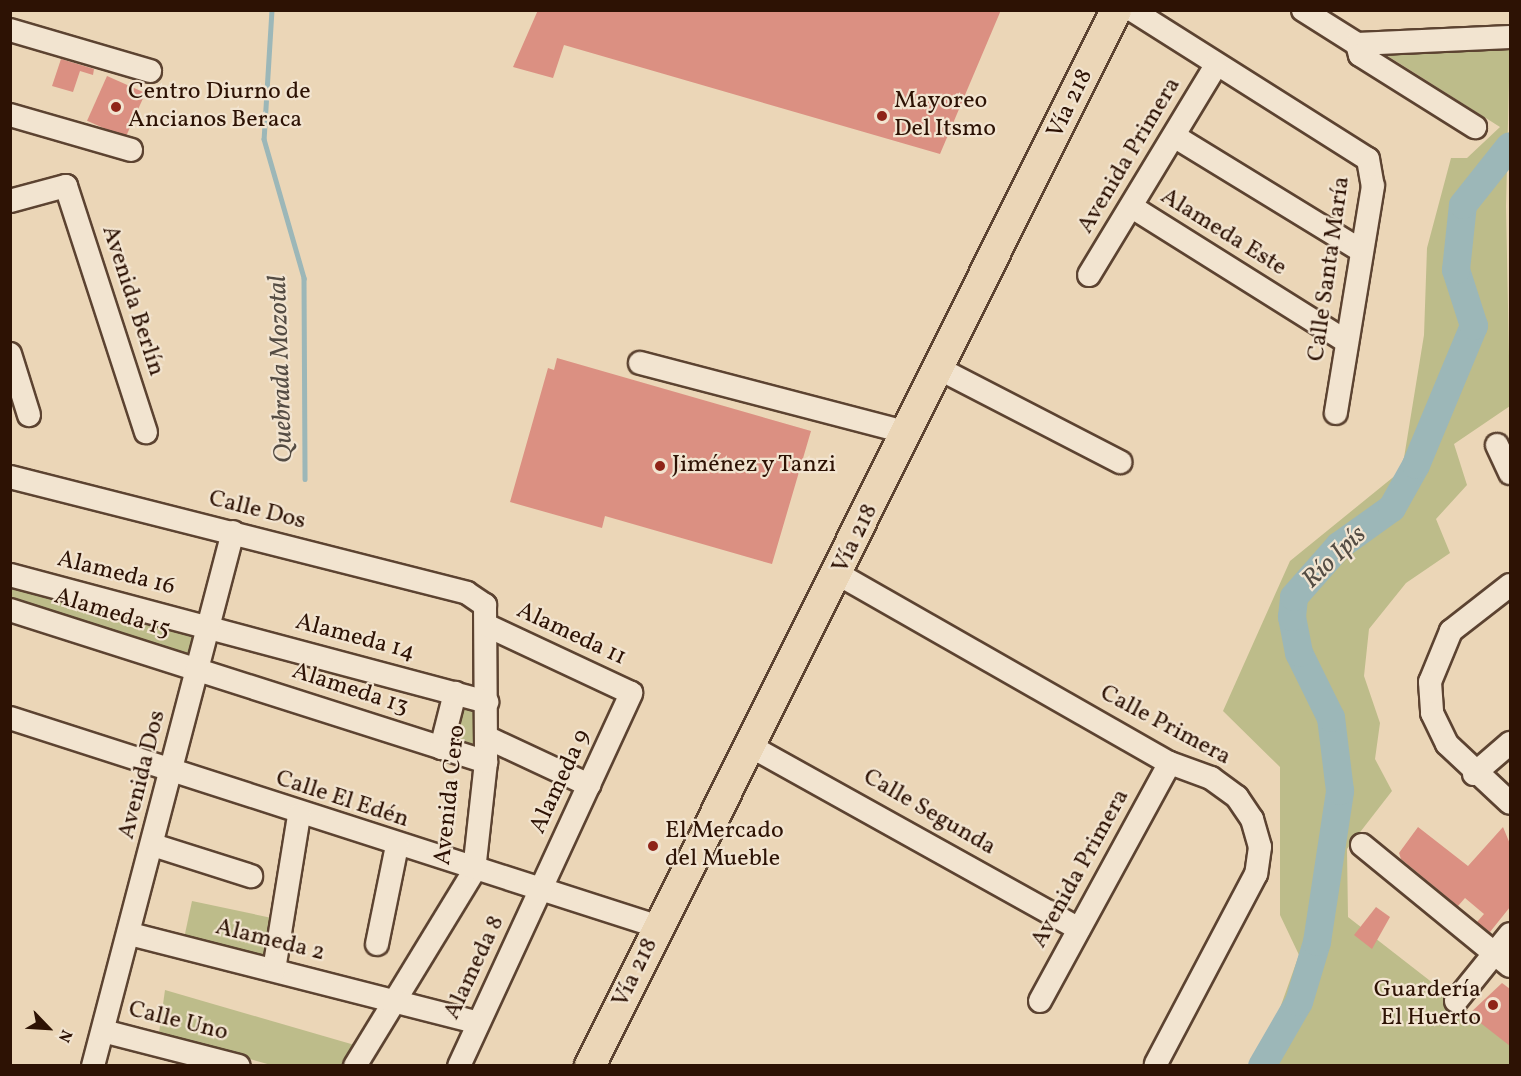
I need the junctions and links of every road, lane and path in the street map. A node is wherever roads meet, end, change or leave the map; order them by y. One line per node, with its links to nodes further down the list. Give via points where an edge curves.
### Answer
1 (1116, 10): 20 (main road, Vía 218)
2 (1132, 10): 7 (street, Calle Santa María)
3 (1303, 10): 6 (street)
4 (10, 30): 8 (street)
5 (1510, 36): 6 (street)
6 (1356, 44): 10 (street, via 1360,55)
7 (1216, 65): 11 (street, Avenida Primera); 15 (street, Calle Santa María, via 1368,159 1373,186)
8 (150, 71)
9 (10, 115): 12 (street)
10 (1475, 127)
11 (1174, 136): 14 (street, Avenida Primera); 15 (street)
12 (131, 150)
13 (10, 201): 23 (street, Avenida Berlín, via 66,186)
14 (1132, 207): 16 (street, Avenida Primera); 17 (street, Alameda Este)
15 (1362, 251): 17 (street, Calle Santa María)
16 (1089, 275)
17 (1347, 342): 21 (street, Calle Santa María)
18 (10, 354): 22 (street)
19 (640, 363): 24 (street)
20 (940, 369): 24 (main road, Vía 218); 26 (street)
21 (1336, 413)
22 (29, 415)
23 (146, 432)
24 (908, 433): 30 (main road, Vía 218)
25 (1497, 445): 27 (street)
26 (1120, 462)
27 (1510, 473)
28 (10, 477): 29 (street, Calle Dos)
29 (233, 532): 34 (street, Calle Dos, via 467,593); 35 (street, Avenida Dos)
30 (838, 574): 43 (main road, Vía 218); 46 (street, Calle Primera)
31 (10, 575): 35 (street, Alameda 16)
32 (1510, 585): 48 (street, via 1450,631 1430,682 1432,713 1447,744)
33 (10, 610): 36 (street, Alameda 15)
34 (487, 615): 38 (street, Alameda 11); 39 (street, Avenida Cero)
35 (209, 626): 36 (street, Avenida Dos); 37 (street, Alameda 14)
36 (198, 669): 44 (street, Alameda 13); 47 (street, Avenida Dos)
37 (455, 693): 39 (street, Alameda 14); 44 (street)
38 (631, 693): 49 (street, Alameda 9)
39 (487, 702): 41 (street, Avenida Cero)
40 (10, 718): 47 (street, Calle El Edén)
41 (486, 737): 45 (street, Avenida Cero); 49 (street)
42 (1510, 743): 48 (street)
43 (752, 747): 58 (main road, Vía 218); 59 (street, Calle Segunda)
44 (441, 748): 45 (street, Alameda 13)
45 (486, 762): 55 (street, Avenida Cero)
46 (1170, 763): 59 (street, Avenida Primera); 70 (street, Calle Primera, via 1211,778 1237,797 1252,819 1260,847 1256,874)
47 (172, 772): 51 (street, Calle El Edén); 52 (street, Avenida Dos)
48 (1474, 774): 50 (street)
49 (589, 785): 57 (street, Alameda 9)
50 (1510, 803)
51 (299, 814): 54 (street, Calle El Edén); 64 (street)
52 (153, 845): 56 (street); 60 (street, Avenida Dos)
53 (1362, 845): 63 (street)
54 (398, 846): 55 (street, Calle El Edén); 62 (street)
55 (474, 871): 57 (street, Calle El Edén); 65 (street, Avenida Cero)
56 (251, 876)
57 (540, 893): 58 (street, Calle El Edén); 68 (street, Alameda 8)
58 (659, 927): 75 (main road, Vía 218)
59 (1079, 929): 66 (street, Avenida Primera)
60 (130, 934): 64 (street, Alameda 2); 69 (street, Avenida Dos)
61 (1510, 934): 63 (street)
62 (376, 944)
63 (1502, 959): 67 (street)
64 (274, 970): 65 (street, Alameda 2)
65 (396, 1001): 68 (street, Alameda 2); 73 (street, Avenida Cero)
66 (1040, 1001)
67 (1456, 1001)
68 (478, 1023): 74 (street, Alameda 8)
69 (103, 1030): 71 (street, Avenida Dos); 72 (street, Calle Uno)
70 (1156, 1064)
71 (93, 1065)
72 (239, 1065)
73 (355, 1065)
74 (459, 1065)
75 (590, 1065)

